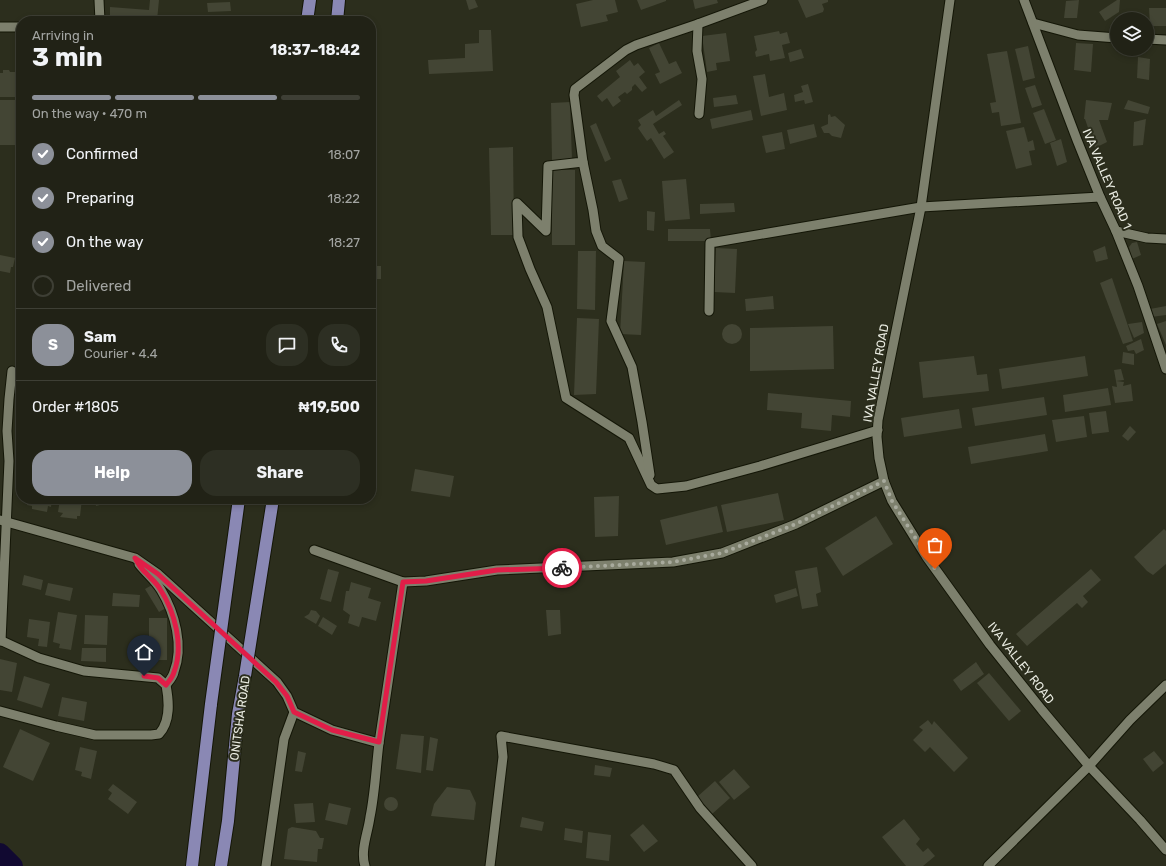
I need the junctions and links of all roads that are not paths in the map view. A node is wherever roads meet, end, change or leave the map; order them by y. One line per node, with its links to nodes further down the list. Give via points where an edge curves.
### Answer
1 (99, 0): 7 (street)
2 (310, 0): 8 (main road)
3 (339, 0): 9 (main road)
4 (763, 0): 11 (street)
5 (950, 0): 20 (street, IVA VALLEY ROAD)
6 (1024, 0): 10 (street, IVA VALLEY ROAD 1)
7 (100, 16)
8 (308, 16)
9 (337, 16)
10 (1034, 23): 14 (street, via 1078,35); 19 (street, IVA VALLEY ROAD 1)
11 (698, 24): 17 (street, via 697,51 702,79); 18 (street, via 626,50 575,89)
12 (0, 27): 13 (street)
13 (16, 27)
14 (1110, 37)
15 (1154, 39): 16 (street)
16 (1166, 40)
17 (699, 114)
18 (583, 162): 28 (street, via 596,231 602,246 619,260 612,321 632,367); 28 (street, via 548,166 546,231 517,203 518,238 547,307 566,398 629,438)
19 (1100, 197): 20 (street); 21 (street, IVA VALLEY ROAD 1)
20 (921, 207): 23 (street, via 710,243); 26 (street, IVA VALLEY ROAD)
21 (1116, 231): 22 (street, via 1147,238); 24 (street, IVA VALLEY ROAD 1)
22 (1166, 239)
23 (709, 311)
24 (1166, 369)
25 (12, 371): 31 (street, via 7,431 9,461)
26 (878, 430): 27 (street, IVA VALLEY ROAD, via 879,458); 28 (street, via 686,486 657,489)
27 (884, 481): 34 (street, via 796,524 722,553 673,562 497,570); 41 (street, IVA VALLEY ROAD, via 892,501 926,556 994,651)
28 (651, 485)
29 (238, 504): 43 (main road, bridge)
30 (272, 504): 44 (main road, ONITSHA ROAD, bridge, via 238,714)
31 (3, 522): 33 (street); 35 (street)
32 (314, 550): 34 (street)
33 (135, 558): 36 (street, via 160,589 173,618 177,636 177,662 174,674); 39 (street, via 158,574 276,682 287,696)
34 (403, 582): 40 (street)
35 (0, 640): 36 (street, via 39,658 84,671 158,678)
36 (166, 685): 38 (street, via 166,724 159,734 95,735)
37 (1166, 685): 41 (street)
38 (0, 711)
39 (294, 712): 40 (street, via 332,730); 45 (street, via 284,739)
40 (379, 742): 46 (street, via 371,816 363,851)
41 (1089, 766): 42 (street, IVA VALLEY ROAD); 49 (street)
42 (1166, 850)
43 (193, 861)
44 (221, 866)
45 (266, 866)
46 (365, 866)
47 (490, 866): 48 (street, via 504,757 502,736 654,764 674,770 700,808)
48 (752, 866)
49 (988, 866)

